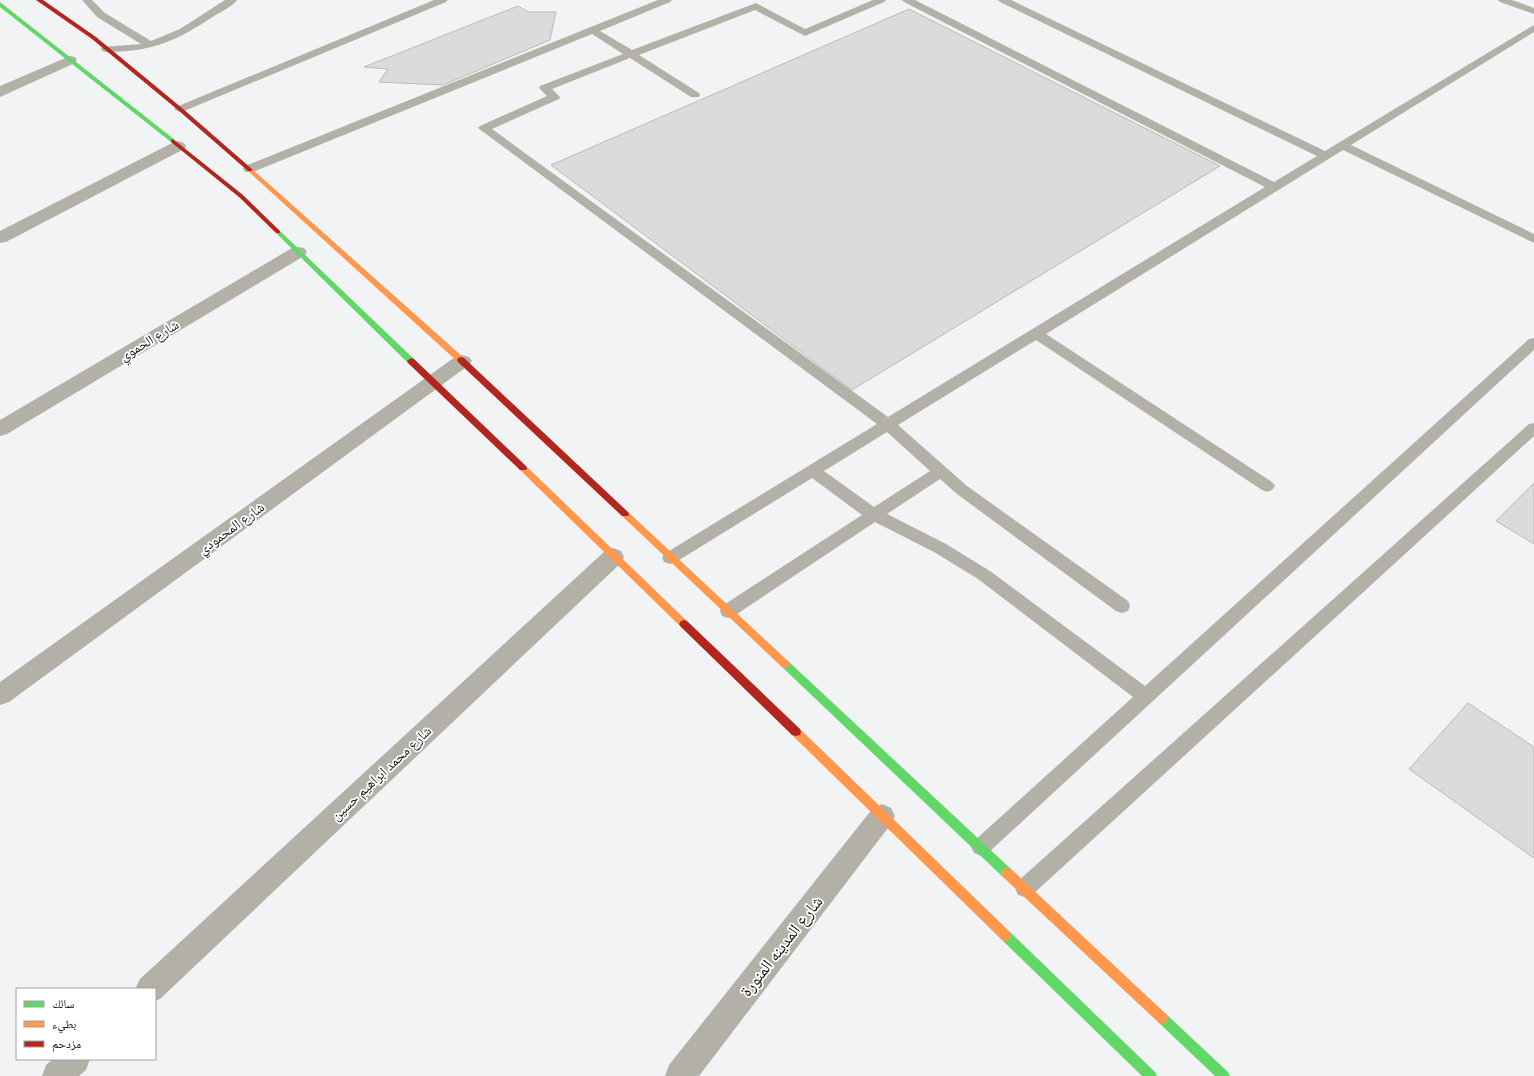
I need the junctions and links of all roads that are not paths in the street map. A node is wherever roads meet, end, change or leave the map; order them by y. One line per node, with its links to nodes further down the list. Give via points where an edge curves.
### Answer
1 (39, 0): 15 (street)
2 (88, 0): 14 (lane, via 101,15)
3 (232, 0): 14 (lane, via 168,39)
4 (443, 0): 24 (lane)
5 (667, 0): 13 (lane)
6 (881, 0): 16 (lane, via 805,33 756,6)
7 (907, 0): 29 (lane)
8 (1003, 0): 27 (lane)
9 (1503, 0): 11 (lane)
10 (0, 4): 17 (street)
11 (1534, 11)
12 (1534, 28): 26 (lane)
13 (592, 30): 16 (lane); 28 (lane)
14 (152, 45): 15 (lane)
15 (106, 49): 24 (street, via 116,61 150,89)
16 (630, 54): 21 (lane); 37 (lane, via 544,88 555,97 484,128)
17 (70, 60): 19 (street); 20 (street)
18 (98, 67): 19 (street)
19 (84, 72): 23 (street)
20 (0, 92)
21 (695, 94)
22 (134, 95): 23 (street)
23 (121, 100): 25 (street)
24 (180, 109): 28 (street)
25 (178, 146): 30 (street); 32 (street, via 225,179)
26 (1342, 146): 27 (lane); 31 (lane)
27 (1326, 156): 29 (lane)
28 (245, 170): 35 (street)
29 (1274, 187): 33 (lane)
30 (0, 238)
31 (1534, 239)
32 (298, 252): 36 (street); 39 (street, شارع الحموي)
33 (1036, 333): 37 (lane); 42 (lane)
34 (1534, 342): 49 (lane)
35 (462, 361): 36 (street, شارع المحمودي); 45 (street)
36 (433, 381): 44 (street); 48 (street, شارع المحمودي)
37 (888, 425): 40 (lane); 41 (lane)
38 (1534, 428): 52 (lane)
39 (0, 429)
40 (813, 471): 43 (lane, via 846,498); 45 (lane)
41 (941, 471): 43 (lane); 46 (lane, via 962,490)
42 (1267, 486)
43 (874, 515): 47 (lane); 49 (lane, via 968,564)
44 (613, 557): 50 (street); 53 (street, شارع محمد ابراهيم حسين)
45 (670, 558): 47 (street)
46 (1122, 606)
47 (728, 611): 51 (street)
48 (0, 695)
49 (1146, 696): 51 (lane)
50 (882, 816): 56 (street, شارع المدينه المنورة); 57 (street)
51 (981, 847): 52 (street)
52 (1025, 888): 58 (street)
53 (151, 988)
54 (74, 1060): 55 (street)
55 (57, 1076)
56 (680, 1076)
57 (1151, 1076)
58 (1224, 1076)

